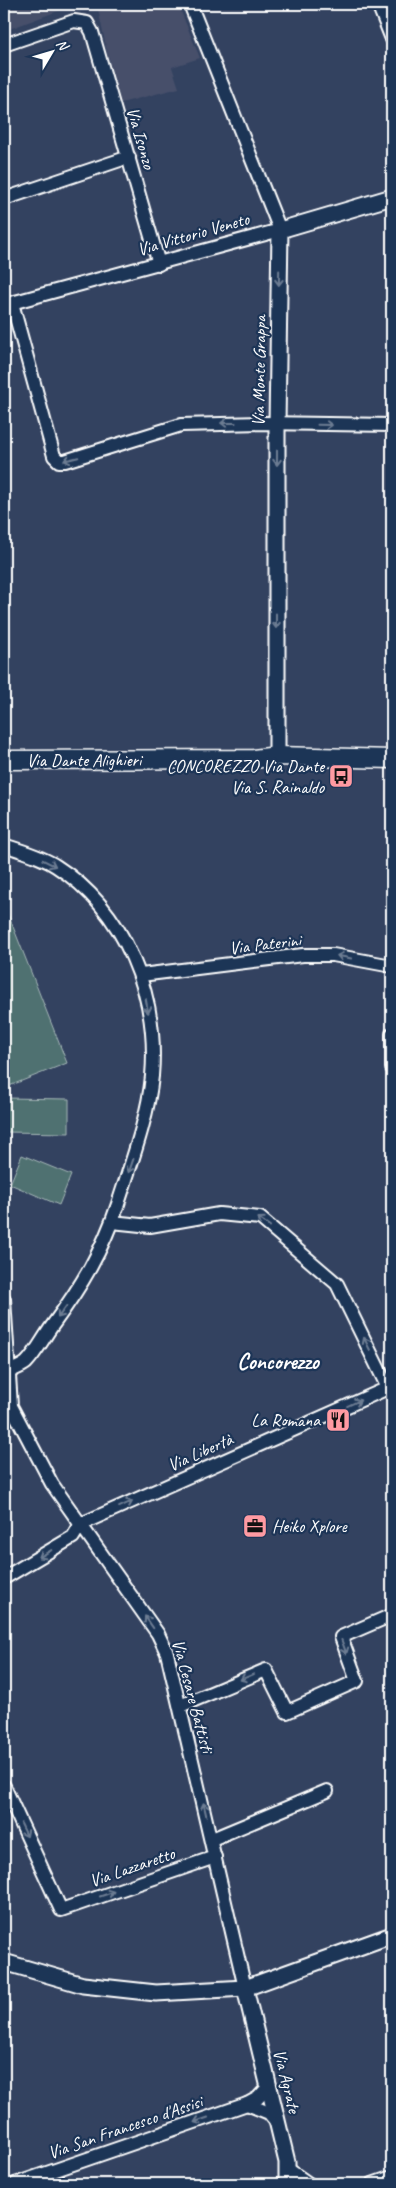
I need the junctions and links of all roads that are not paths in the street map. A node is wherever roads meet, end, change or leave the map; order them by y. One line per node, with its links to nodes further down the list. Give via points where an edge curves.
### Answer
1 (190, 4): 8 (street, Via Monte Grappa)
2 (378, 4): 3 (street)
3 (392, 39)
4 (4, 45): 5 (street, Via Isonzo, via 74,21 87,23)
5 (129, 157): 7 (street); 9 (street, Via Isonzo)
6 (392, 197): 8 (street, Via Vittorio Veneto)
7 (4, 199)
8 (280, 230): 9 (street, Via Vittorio Veneto); 11 (street, Via Monte Grappa, one-way to 11)
9 (159, 264): 10 (street, Via Vittorio Veneto)
10 (8, 304): 11 (street, one-way to 10, via 181,425 59,461 54,456)
11 (276, 424): 12 (street, one-way to 12); 13 (street, Via Monte Grappa, one-way to 13)
12 (392, 425)
13 (277, 756): 14 (main road, Via Dante Alighieri); 15 (main road, Via Dante Alighieri)
14 (254, 759): 16 (main road, Via Dante Alighieri); 17 (main road, Via Dante Alighieri, via 277,767)
15 (392, 759)
16 (4, 760)
17 (392, 768)
18 (4, 845): 20 (street, one-way to 20, via 56,866 88,892 119,928)
19 (392, 966): 20 (street, Via Paterini, one-way to 20, via 333,955 303,955)
20 (141, 975): 23 (street, one-way to 23, via 150,1021 152,1076 138,1144)
21 (392, 1034): 22 (street)
22 (392, 1068)
23 (112, 1222): 25 (street, one-way to 25, via 81,1286 26,1363); 27 (street, Via Libertà, one-way to 23, via 388,1388 337,1284 260,1218 219,1214 150,1226)
24 (4, 1299): 25 (street)
25 (9, 1372): 26 (street)
26 (7, 1406): 27 (street, Via Cesare Battisti, via 52,1484)
27 (81, 1524): 28 (street, one-way to 28, via 73,1537); 30 (street, Via Cesare Battisti, one-way to 27, via 167,1653 158,1634)
28 (4, 1578)
29 (392, 1615): 30 (street, one-way to 30, via 341,1637 357,1681 287,1712 266,1670)
30 (180, 1706): 33 (street, Via Cesare Battisti, one-way to 30)
31 (4, 1786): 34 (street, Via Lazzaretto, one-way to 34, via 61,1910)
32 (327, 1791): 33 (street)
33 (212, 1839): 34 (street, Via Cesare Battisti)
34 (215, 1857): 37 (street, Via Cesare Battisti)
35 (392, 1935): 37 (street)
36 (4, 1962): 37 (street, via 82,1985 128,1990 156,1993)
37 (244, 1988): 38 (street, Via Agrate)
38 (269, 2086): 39 (street, Via San Francesco d'Assisi); 40 (street, Via Agrate)
39 (247, 2104): 40 (street, via 269,2112); 43 (street, Via San Francesco d'Assisi, one-way to 43)
40 (278, 2124): 41 (street, Via Agrate)
41 (288, 2177): 44 (street)
42 (392, 2177): 45 (street)
43 (15, 2184)
44 (309, 2184)
45 (372, 2184)

